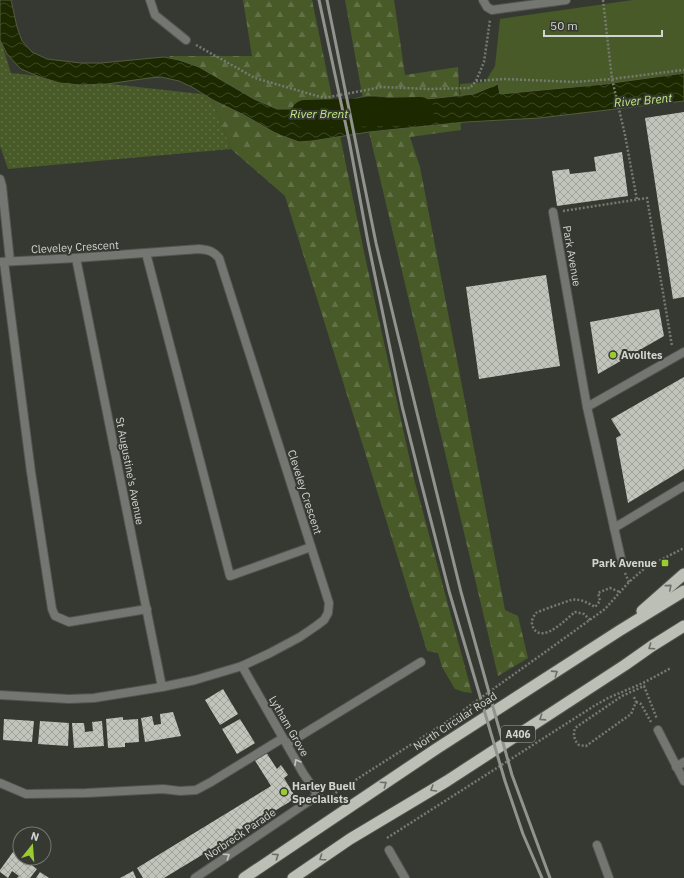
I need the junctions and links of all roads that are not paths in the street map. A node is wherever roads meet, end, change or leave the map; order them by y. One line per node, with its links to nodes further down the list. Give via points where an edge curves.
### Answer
1 (150, 0): 4 (street, via 155,16)
2 (566, 0): 3 (street)
3 (487, 6)
4 (186, 40)
5 (0, 180): 9 (street)
6 (553, 212): 11 (street, Park Avenue)
7 (146, 253): 8 (street, Cleveley Crescent); 14 (street, Cleveley Crescent, via 199,249 214,252 219,258); 14 (street, via 230,576)
8 (76, 258): 9 (street, Cleveley Crescent); 18 (street, St Augustine's Avenue)
9 (5, 262): 18 (street, via 31,472 52,609 56,616 69,622)
10 (684, 352): 11 (street)
11 (587, 407): 13 (street, Park Avenue)
12 (684, 486): 13 (street)
13 (614, 528): 15 (street, Park Avenue)
14 (311, 547): 22 (street, Cleveley Crescent, via 329,603 324,620 300,637)
15 (622, 563)
16 (684, 574): 20 (highway, one-way to 16)
17 (684, 591): 20 (highway, North Circular Road / A406)
18 (146, 609): 23 (street, St Augustine's Avenue)
19 (684, 626): 36 (highway, A406, one-way to 36)
20 (619, 631): 35 (highway, North Circular Road / A406, one-way to 20, via 436,749)
21 (421, 662): 26 (street)
22 (242, 666): 23 (street, Cleveley Crescent); 26 (street, Lytham Grove)
23 (162, 687): 24 (street, Cleveley Crescent, via 94,698)
24 (0, 695)
25 (658, 730): 28 (street)
26 (285, 741): 30 (street, via 196,790 26,794); 31 (street, Lytham Grove, one-way to 26)
27 (684, 762): 28 (street)
28 (676, 767): 29 (street)
29 (684, 781)
30 (0, 783)
31 (318, 795): 34 (street, Norbreck Parade, one-way to 31)
32 (597, 845): 38 (street)
33 (389, 850): 37 (street)
34 (195, 878)
35 (244, 878)
36 (293, 878)
37 (405, 878)
38 (609, 878)

